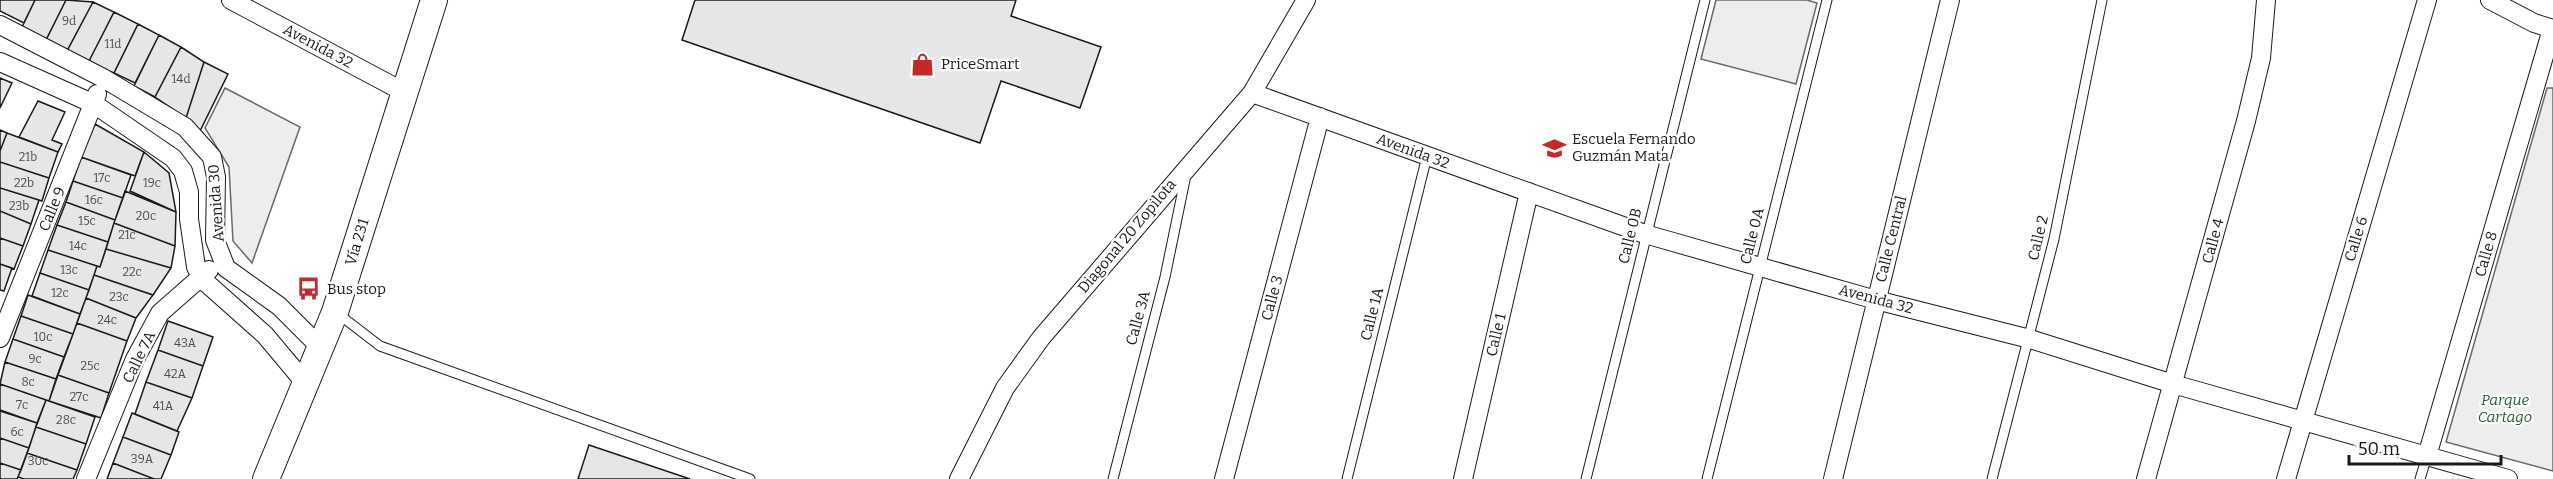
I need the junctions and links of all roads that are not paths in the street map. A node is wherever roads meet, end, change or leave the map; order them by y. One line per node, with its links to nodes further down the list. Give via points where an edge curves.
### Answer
1 (231, 0): 11 (street, Avenida 32)
2 (434, 0): 16 (main road, Vía 231)
3 (1306, 0): 17 (street, Diagonal 20 Zopilota)
4 (1705, 0): 23 (lane, Calle 0B)
5 (1827, 0): 25 (lane, Calle 0A)
6 (1950, 0): 27 (street, Calle Central)
7 (2102, 0): 30 (lane, Calle 2)
8 (2266, 0): 33 (street, Calle 4, via 2261,58 2246,121)
9 (2427, 0): 34 (street, Calle 6)
10 (2490, 0): 13 (street)
11 (258, 7): 16 (street, Avenida 32)
12 (0, 26): 15 (street, Avenida 30)
13 (2553, 29): 35 (street, Calle 8)
14 (0, 62): 18 (street, Avenida 30)
15 (103, 78): 18 (street, Calle 9); 24 (street, Avenida 30, via 185,127 212,157 216,177 215,240)
16 (404, 92): 28 (main road, Vía 231)
17 (1252, 93): 19 (street, Avenida 32); 21 (street, Diagonal 20 Zopilota)
18 (94, 104): 26 (street, Avenida 30, via 173,158 183,171 189,192 195,267); 29 (street, Calle 9)
19 (1320, 117): 20 (street, Avenida 32); 41 (street, Calle 3)
20 (1427, 156): 22 (street, Avenida 32); 42 (lane, Calle 1A)
21 (1188, 164): 39 (street, Diagonal 20 Zopilota, via 1041,338 1005,388); 40 (lane, Calle 3A, via 1165,277)
22 (1529, 192): 23 (street, Avenida 32); 43 (street, Calle 1)
23 (1645, 234): 25 (street, Avenida 32); 44 (lane, Calle 0B)
24 (221, 255): 26 (street, Calle 7A); 31 (street, Avenida 30, via 226,268 279,306)
25 (1760, 267): 27 (street, Avenida 32); 45 (lane, Calle 0A)
26 (202, 279): 32 (street, via 265,335); 36 (street, Calle 7A, via 160,313 135,359)
27 (1876, 300): 30 (street, Avenida 32); 46 (street, Calle Central)
28 (335, 312): 31 (main road, Vía 231); 38 (lane, via 380,346)
29 (0, 338)
30 (2030, 339): 33 (street, Avenida 32); 47 (lane, Calle 2)
31 (321, 348): 32 (main road, Vía 231)
32 (306, 384): 37 (main road, Vía 231)
33 (2173, 384): 34 (street, Avenida 32); 48 (street, Calle 4)
34 (2302, 421): 35 (street, Avenida 32); 49 (street, Calle 6)
35 (2427, 456): 50 (lane, Calle 8); 51 (street, Avenida 32)
36 (87, 479)
37 (266, 479)
38 (750, 479)
39 (958, 479)
40 (1113, 479)
41 (1224, 479)
42 (1347, 479)
43 (1462, 479)
44 (1586, 479)
45 (1707, 479)
46 (1833, 479)
47 (1992, 479)
48 (2146, 479)
49 (2286, 479)
50 (2421, 479)
51 (2508, 479)

